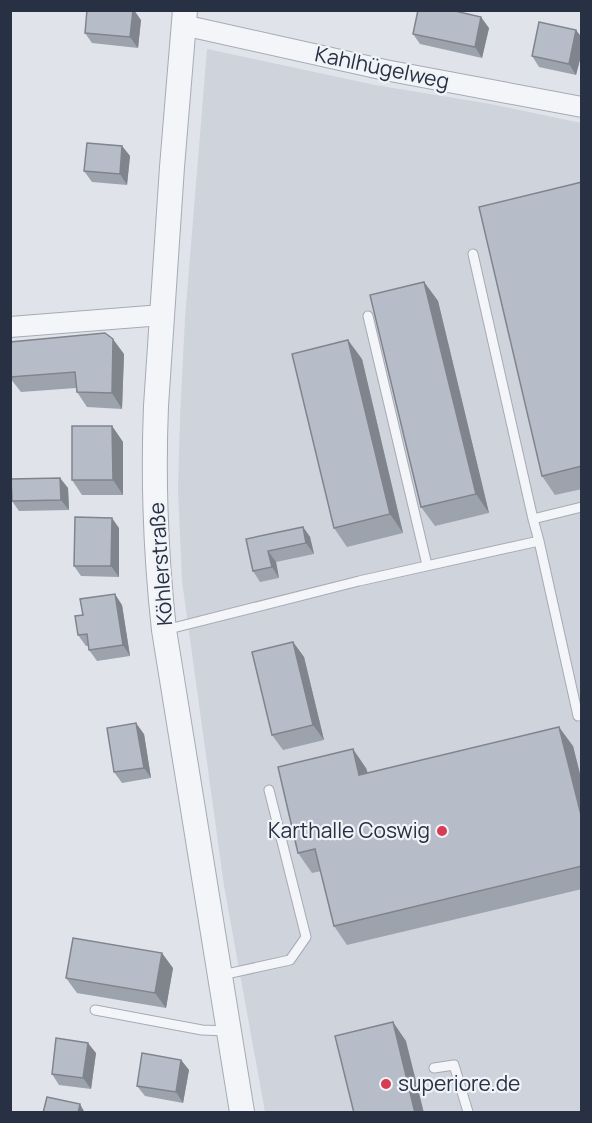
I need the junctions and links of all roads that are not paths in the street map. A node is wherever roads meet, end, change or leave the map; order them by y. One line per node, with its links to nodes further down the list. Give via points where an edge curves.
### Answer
1 (184, 18): 2 (street, Kahlhügelweg, via 385,70); 4 (street, Köhlerstraße)
2 (582, 107)
3 (473, 254): 8 (lane)
4 (162, 315): 6 (street); 11 (street, Köhlerstraße, via 155,431)
5 (368, 316): 10 (lane)
6 (10, 327)
7 (582, 507): 8 (lane)
8 (533, 519): 9 (lane)
9 (538, 541): 10 (lane); 12 (lane)
10 (427, 565): 11 (lane)
11 (164, 630): 14 (street, Köhlerstraße)
12 (578, 716)
13 (269, 789): 14 (lane, via 306,937 290,960)
14 (219, 975): 16 (street, Köhlerstraße)
15 (94, 1010): 16 (lane, via 202,1030)
16 (228, 1031): 18 (street, Köhlerstraße)
17 (434, 1068): 19 (lane, via 454,1065)
18 (242, 1113)
19 (468, 1113)

